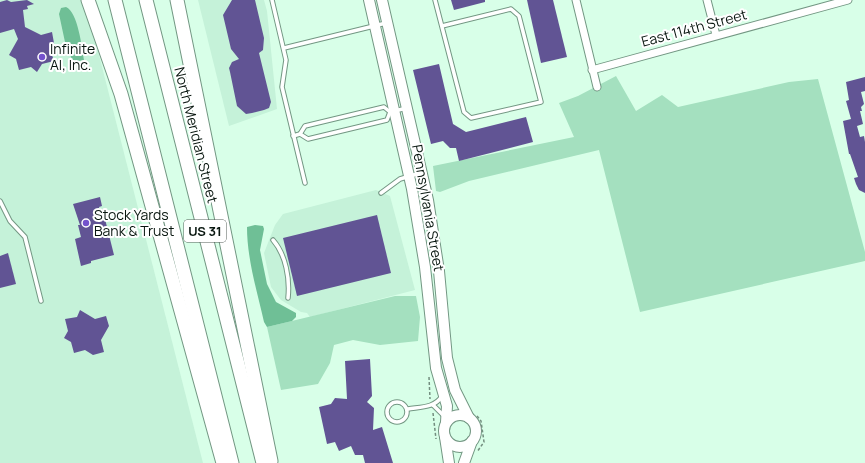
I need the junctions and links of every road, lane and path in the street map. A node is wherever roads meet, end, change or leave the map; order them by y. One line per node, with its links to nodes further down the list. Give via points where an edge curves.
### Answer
1 (88, 0): 40 (highway, via 121,94)
2 (115, 0): 41 (highway, US 31)
3 (146, 0): 42 (highway, North Meridian Street / US 31)
4 (177, 0): 43 (highway)
5 (272, 0): 16 (lane)
6 (368, 0): 13 (main road, Pennsylvania Street)
7 (382, 0): 12 (main road, Pennsylvania Street)
8 (435, 0): 14 (lane)
9 (576, 0): 17 (street)
10 (707, 0): 15 (street)
11 (848, 0): 15 (street, East 114th Street)
12 (387, 23): 13 (lane); 19 (main road, Pennsylvania Street)
13 (374, 25): 16 (lane); 20 (main road, Pennsylvania Street)
14 (442, 26): 14 (lane, via 464,112 471,118 541,102 519,16 512,9)
15 (716, 36): 17 (street, East 114th Street)
16 (284, 48): 22 (lane, via 286,66 282,87)
17 (592, 70): 18 (street)
18 (597, 87)
19 (408, 108): 20 (lane); 23 (main road, Pennsylvania Street)
20 (392, 111): 21 (lane, via 384,107 312,124 304,126); 21 (lane, via 387,120 308,139); 24 (main road, Pennsylvania Street)
21 (300, 134): 22 (lane)
22 (293, 136): 25 (lane)
23 (422, 172): 24 (lane); 35 (main road, Pennsylvania Street, via 439,271 447,358 455,390)
24 (410, 176): 26 (lane, via 393,183); 32 (main road, Pennsylvania Street, via 425,267 436,368)
25 (305, 183)
26 (381, 193)
27 (0, 202): 30 (lane, via 10,221 25,237)
28 (273, 240): 29 (lane, via 281,249 289,285)
29 (288, 298)
30 (41, 301)
31 (429, 372): 33 (path)
32 (444, 391): 33 (lane, via 438,402); 36 (main road, Pennsylvania Street)
33 (432, 405): 34 (lane); 36 (lane); 39 (path, via 435,418 434,433)
34 (408, 409): 34 (lane, via 400,402 393,403 388,408 387,415 391,421 401,422 406,418)
35 (469, 418): 36 (main road, via 457,415); 38 (main road, via 476,429)
36 (446, 421): 37 (main road)
37 (445, 437): 38 (main road, via 450,444 460,447); 44 (main road)
38 (472, 441): 45 (main road)
39 (438, 445)
40 (223, 463)
41 (232, 463)
42 (263, 463)
43 (272, 463)
44 (449, 463)
45 (464, 463)

